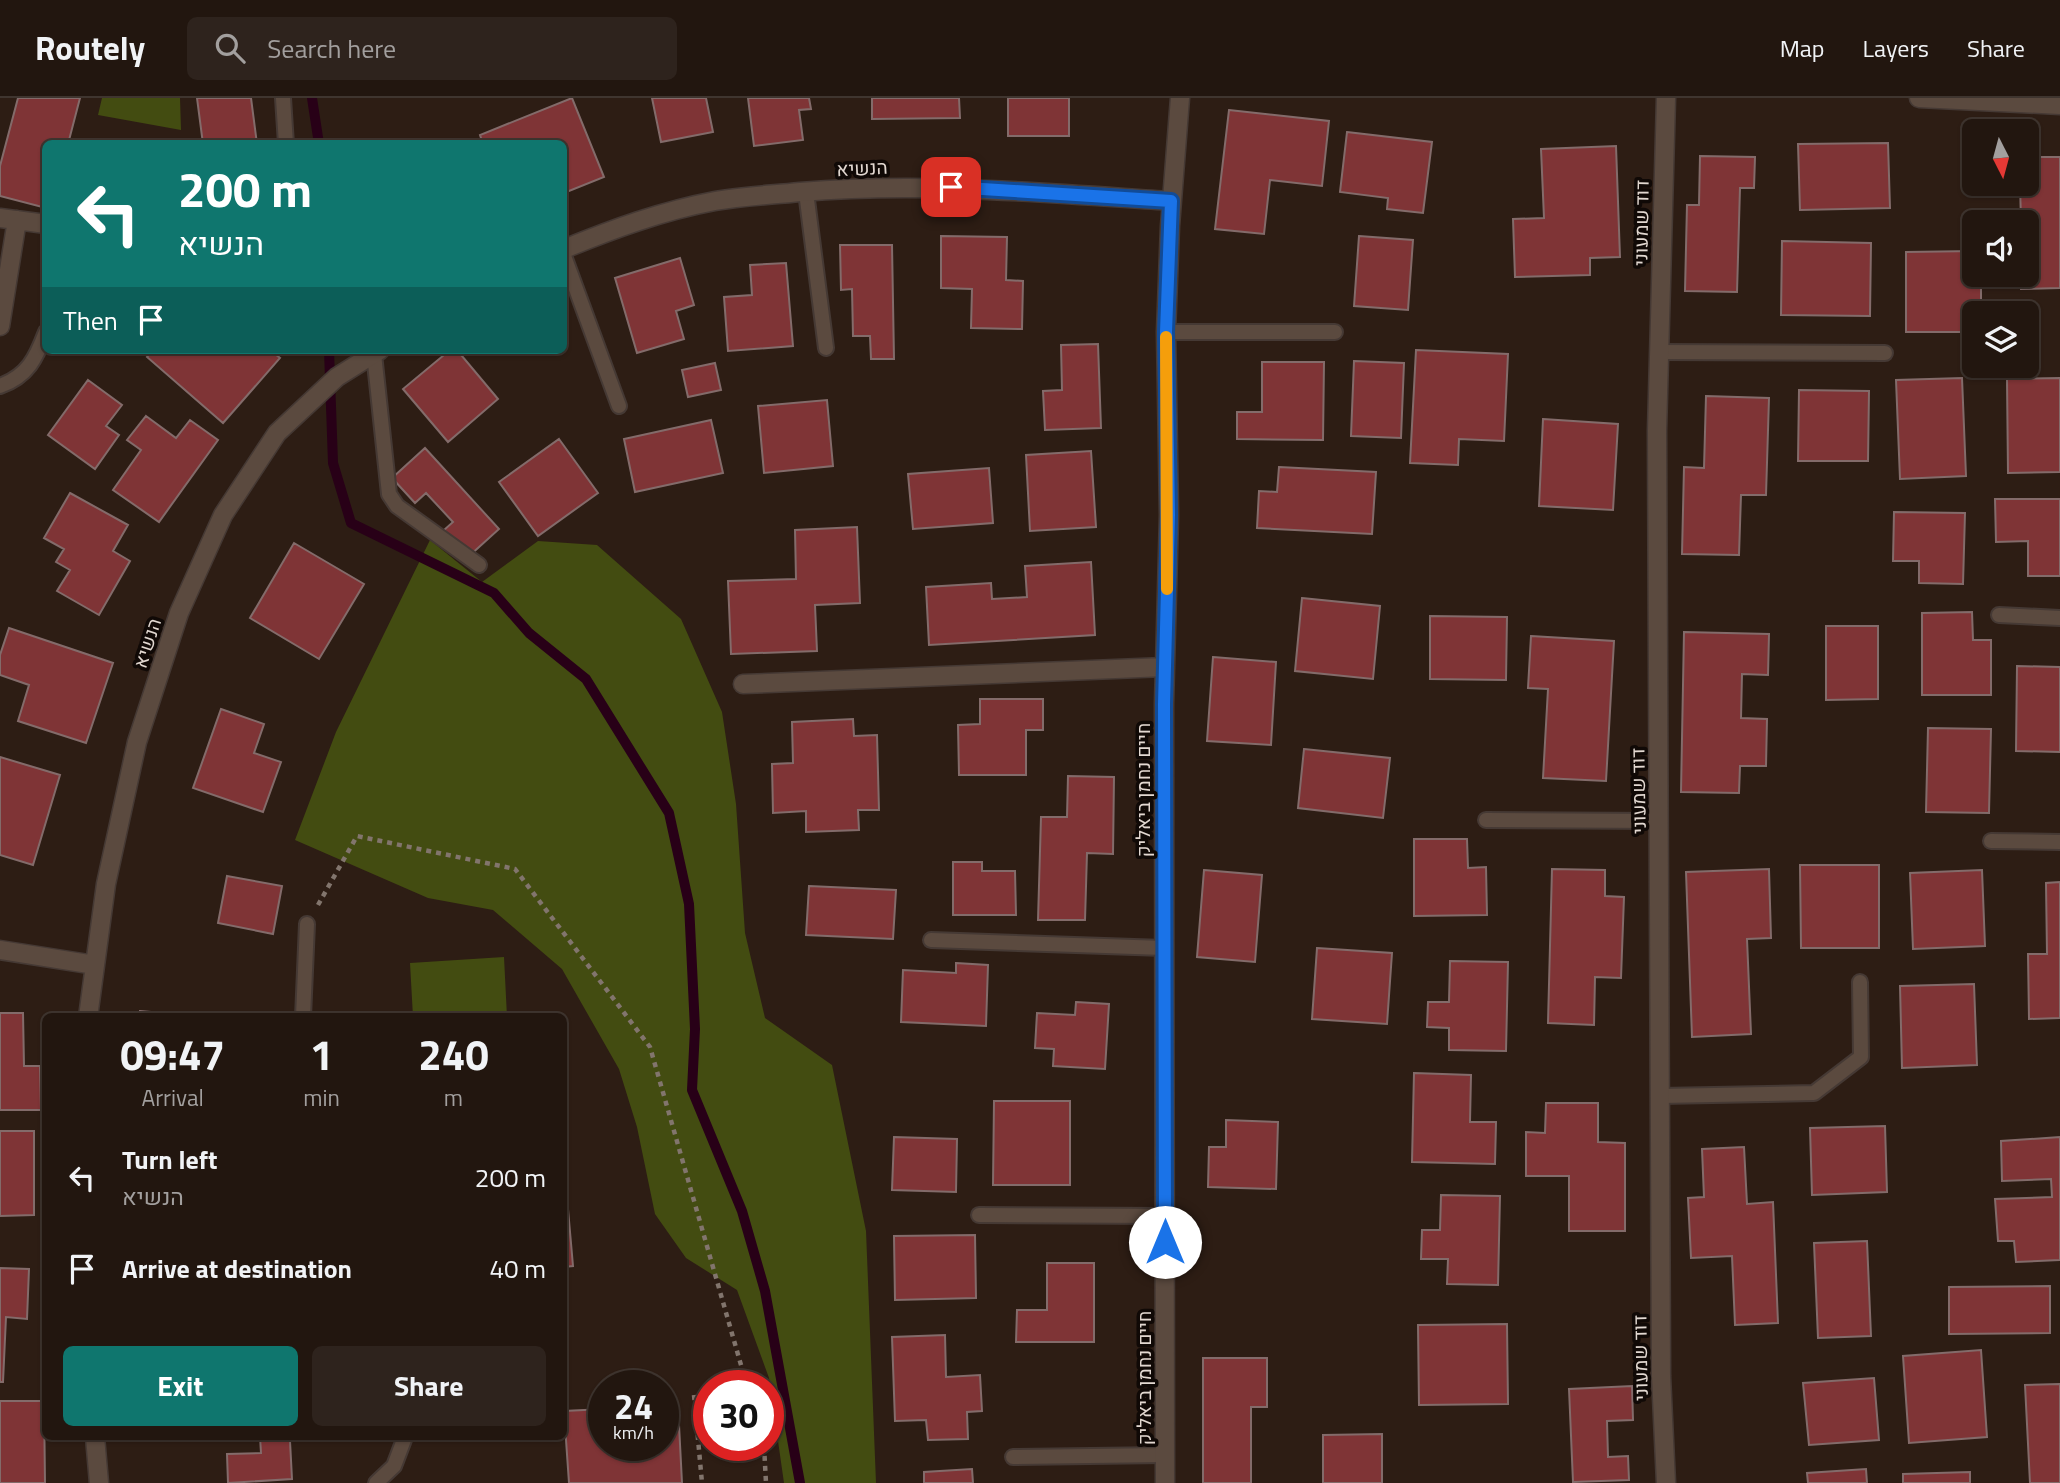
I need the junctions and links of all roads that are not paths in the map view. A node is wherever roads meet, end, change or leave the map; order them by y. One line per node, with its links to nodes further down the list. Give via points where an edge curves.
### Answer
1 (283, 98): 6 (lane)
2 (1180, 98): 8 (street, חיים נחמן ביאליק)
3 (1666, 98): 18 (street, דוד שמעוני)
4 (1919, 98): 5 (street)
5 (2060, 105)
6 (286, 140)
7 (806, 192): 8 (street, הנשיא, via 951,187); 11 (street, הנשיא, via 716,201 629,223); 17 (lane)
8 (1171, 201): 14 (street, חיים נחמן ביאליק)
9 (9, 219): 10 (street); 13 (street)
10 (42, 223)
11 (567, 248)
12 (567, 264): 23 (lane)
13 (0, 326)
14 (1166, 332): 15 (lane); 27 (street, חיים נחמן ביאליק, via 1169,515)
15 (1335, 332)
16 (42, 342): 22 (lane, via 34,362 16,380)
17 (826, 348)
18 (1659, 352): 19 (lane); 30 (street, דוד שמעוני)
19 (1885, 353)
20 (374, 354): 37 (street, הנשיא, via 337,377 277,433 223,515 179,613 137,742 106,884)
21 (377, 354): 24 (lane, via 389,494 397,506)
22 (0, 386)
23 (619, 406)
24 (479, 565)
25 (1998, 615): 26 (lane)
26 (2060, 618)
27 (1165, 667): 28 (street); 35 (street, חיים נחמן ביאליק)
28 (743, 684)
29 (1486, 820): 30 (lane)
30 (1659, 821): 41 (street, דוד שמעוני)
31 (1991, 841): 32 (lane)
32 (2060, 842)
33 (307, 924): 40 (lane)
34 (931, 940): 35 (lane)
35 (1164, 948): 43 (street, חיים נחמן ביאליק)
36 (0, 950): 37 (street)
37 (95, 965): 39 (street, הנשיא)
38 (1860, 982): 41 (lane, via 1861,1057 1814,1093)
39 (89, 1013)
40 (303, 1013)
41 (1660, 1096): 51 (street, דוד שמעוני, via 1661,1376)
42 (979, 1215): 43 (lane)
43 (1165, 1216): 46 (street, חיים נחמן ביאליק)
44 (95, 1440): 48 (street)
45 (404, 1440): 49 (lane, via 394,1466)
46 (1166, 1455): 47 (lane); 50 (street, חיים נחמן ביאליק)
47 (1013, 1457)
48 (99, 1483)
49 (376, 1483)
50 (1166, 1483)
51 (1667, 1483)

